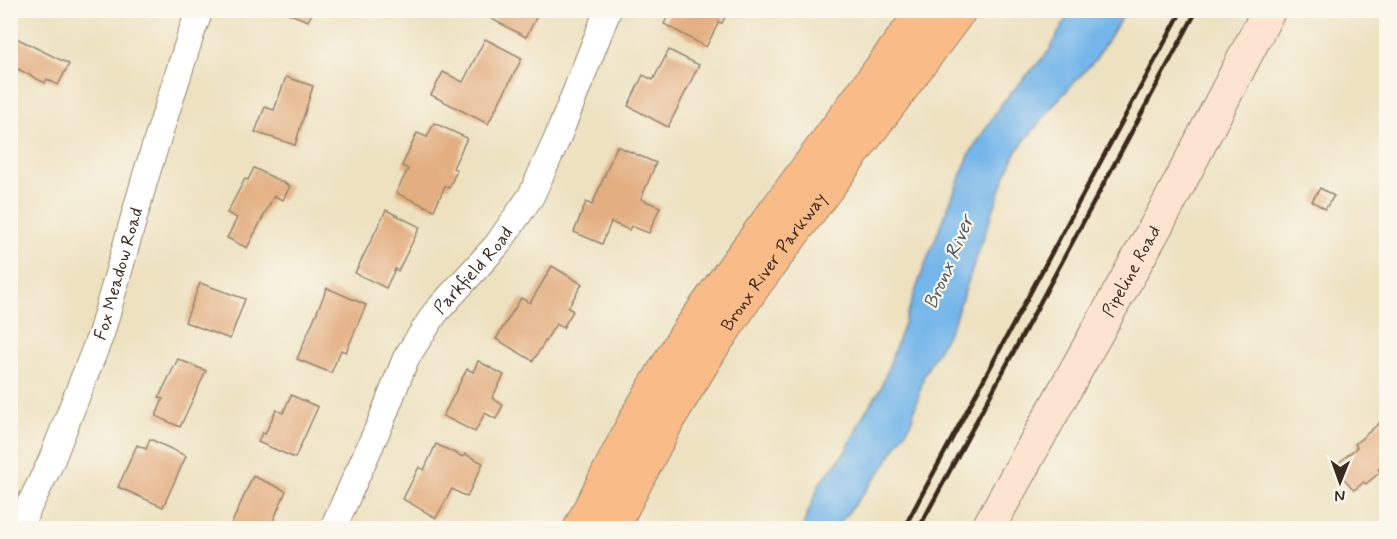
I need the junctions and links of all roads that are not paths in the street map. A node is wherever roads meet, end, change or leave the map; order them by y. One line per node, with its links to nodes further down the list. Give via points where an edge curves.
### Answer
1 (200, 10): 6 (street, Fox Meadow Road, via 100,334 50,464)
2 (608, 10): 7 (street, Parkfield Road, via 531,196 497,245 435,312 406,358)
3 (960, 10): 9 (highway, Bronx River Parkway, via 711,349 660,435)
4 (1269, 10): 10 (street, Pipeline Road, via 1169,204)
5 (918, 17): 8 (highway, Bronx River Parkway, via 686,336 639,413)
6 (18, 528)
7 (333, 528)
8 (580, 528)
9 (612, 528)
10 (987, 528)

